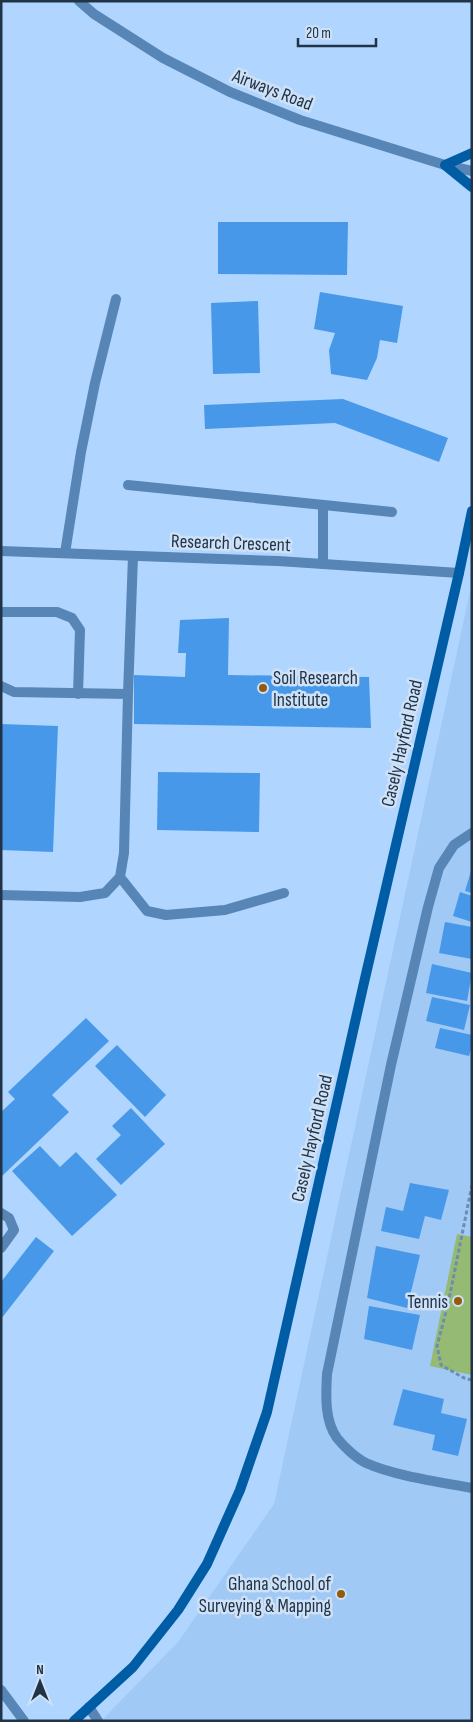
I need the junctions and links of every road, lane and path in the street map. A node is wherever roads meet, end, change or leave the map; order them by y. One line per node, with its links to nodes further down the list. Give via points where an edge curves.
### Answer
1 (79, 1): 3 (street, Airways Road, via 163,58 230,92 300,120)
2 (472, 153): 3 (street)
3 (445, 165): 4 (street, Airways Road); 5 (street)
4 (472, 170)
5 (472, 187)
6 (116, 299): 12 (street, via 94,383)
7 (128, 485): 8 (street)
8 (323, 505): 10 (street); 14 (street)
9 (472, 511): 15 (street, Casely Hayford Road)
10 (392, 512)
11 (1, 551): 12 (street, Research Crescent)
12 (65, 553): 13 (street, Research Crescent)
13 (134, 556): 14 (street, Research Crescent); 19 (street)
14 (323, 564): 15 (street, Research Crescent)
15 (459, 573): 32 (street, Casely Hayford Road, via 267,1412 240,1490 208,1564 178,1610 133,1667)
16 (1, 612): 18 (street, via 57,612 72,618 80,630)
17 (1, 686): 18 (street, via 14,692)
18 (78, 694): 19 (street)
19 (128, 694): 21 (street, via 124,853)
20 (472, 834): 30 (street, via 454,845 439,868 428,907 391,1065 327,1374 326,1399 336,1437 365,1462)
21 (120, 877): 22 (street, via 147,911 166,916 225,910); 23 (street, via 105,893 80,897)
22 (284, 893)
23 (1, 895)
24 (472, 1185): 25 (path)
25 (466, 1212): 27 (path); 29 (path, via 437,1346 441,1365)
26 (1, 1213): 28 (street, via 9,1218 14,1230)
27 (472, 1213)
28 (1, 1248)
29 (472, 1380)
30 (472, 1488)
31 (1, 1690): 33 (street)
32 (89, 1707): 34 (street, Casely Hayford Road); 35 (street)
33 (24, 1721)
34 (74, 1721)
35 (98, 1721)

